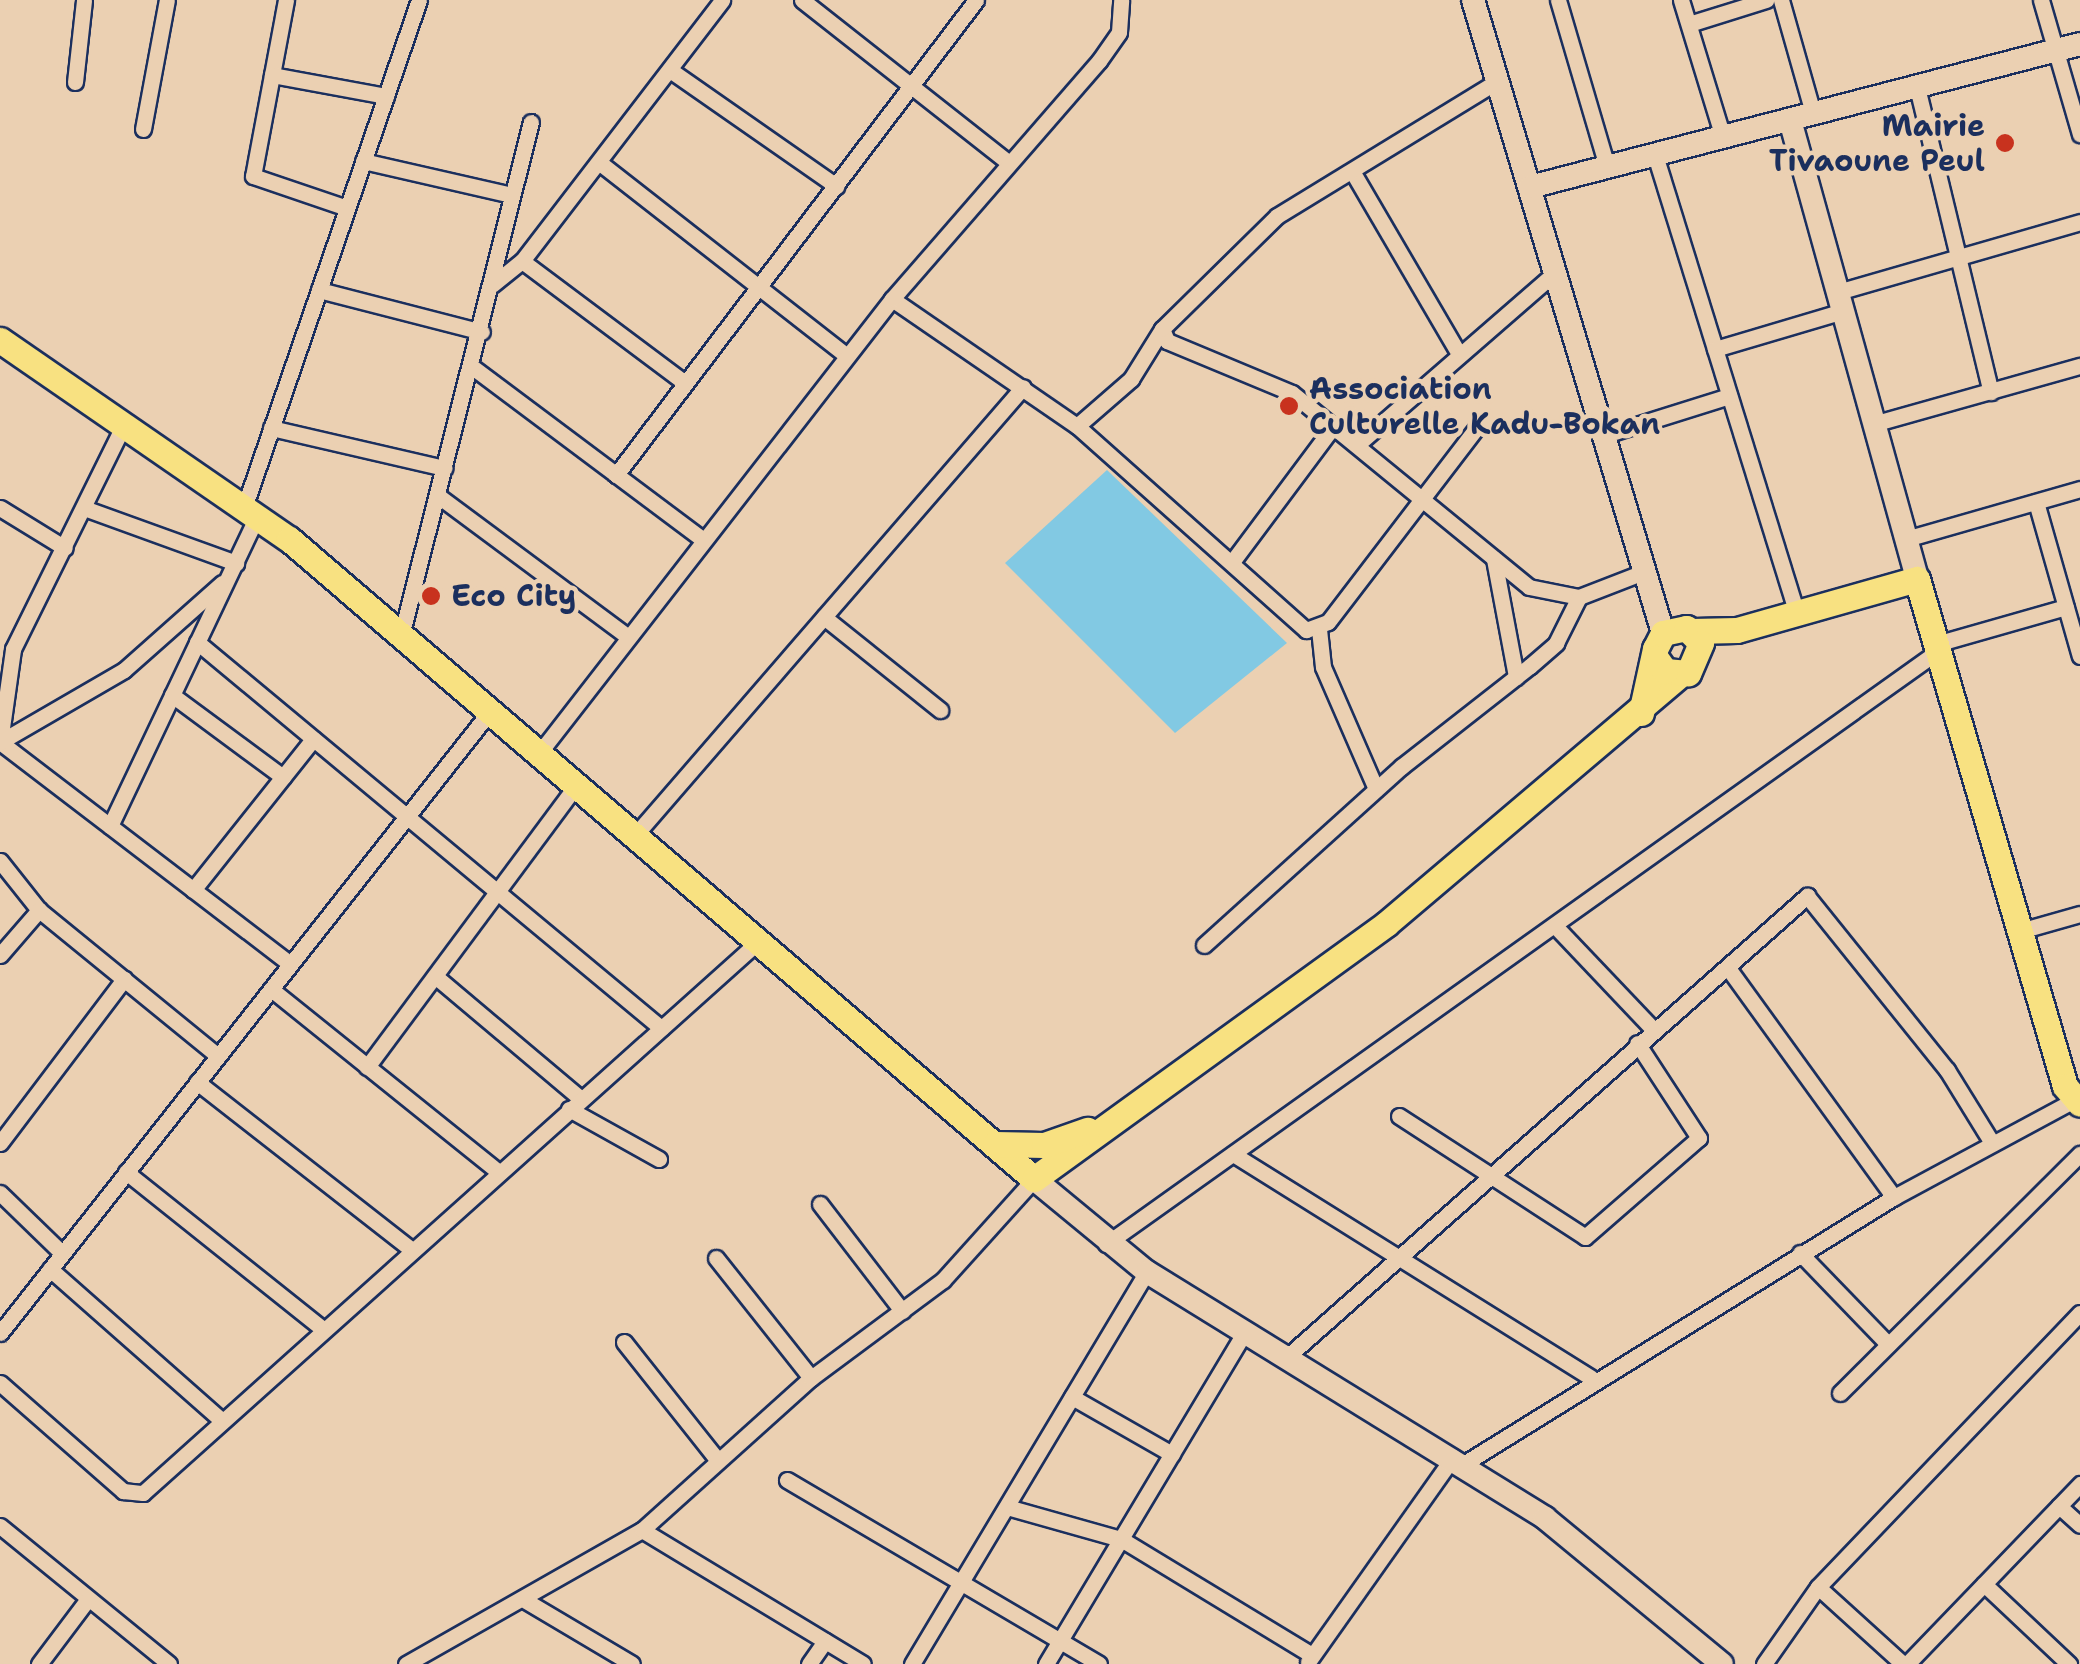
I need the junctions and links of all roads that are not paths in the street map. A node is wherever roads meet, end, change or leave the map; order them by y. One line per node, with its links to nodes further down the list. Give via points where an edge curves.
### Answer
1 (84, 0): 21 (street)
2 (167, 0): 27 (street)
3 (286, 0): 19 (street)
4 (419, 0): 24 (street)
5 (722, 0): 18 (street)
6 (802, 0): 22 (street)
7 (976, 0): 22 (street)
8 (1121, 0): 31 (street, via 1119,32 1099,61)
9 (1473, 0): 20 (street)
10 (1558, 0): 34 (street)
11 (1681, 0): 15 (street)
12 (1766, 0): 15 (street)
13 (1781, 0): 25 (street)
14 (2042, 0): 17 (street)
15 (1689, 24): 29 (street)
16 (2080, 44): 17 (street)
17 (2056, 50): 23 (street); 28 (street)
18 (670, 70): 33 (street); 36 (street)
19 (272, 75): 24 (street); 39 (street, via 252,176)
20 (1498, 80): 35 (street); 37 (street)
21 (75, 82)
22 (912, 87): 31 (street); 36 (street)
23 (1917, 87): 25 (street); 41 (street)
24 (386, 96): 32 (street)
25 (1802, 116): 29 (street); 48 (street)
26 (531, 122): 38 (street)
27 (142, 129)
28 (2080, 134)
29 (1723, 136): 30 (street)
30 (1654, 155): 34 (street); 53 (street)
31 (1005, 160): 47 (street)
32 (363, 161): 38 (street); 39 (street)
33 (600, 163): 42 (street); 46 (street)
34 (1607, 167): 37 (street)
35 (1352, 171): 49 (street, via 1277,216); 52 (street)
36 (836, 186): 46 (street)
37 (1530, 187): 43 (street)
38 (511, 194): 44 (street)
39 (346, 208): 45 (street)
40 (2080, 222): 41 (street)
41 (1961, 257): 48 (street); 59 (street)
42 (522, 261): 44 (street); 57 (street)
43 (1557, 271): 52 (street); 67 (street)
44 (492, 285): 50 (street)
45 (318, 290): 50 (street); 65 (street)
46 (756, 290): 54 (street); 57 (street)
47 (892, 299): 54 (street); 58 (street)
48 (1840, 302): 53 (street); 63 (street)
49 (1162, 330): 62 (street, via 1168,340 1292,393); 64 (street, via 1131,379)
50 (482, 332): 55 (street)
51 (0, 340): 61 (main road)
52 (1456, 349): 68 (street)
53 (1715, 349): 60 (street)
54 (846, 355): 78 (street)
55 (471, 366): 69 (street); 70 (street)
56 (2080, 366): 59 (street)
57 (684, 383): 70 (street)
58 (1023, 388): 64 (street); 89 (street)
59 (1991, 392): 63 (street)
60 (1730, 396): 67 (street); 88 (street)
61 (125, 422): 76 (street); 77 (main road)
62 (1334, 424): 68 (street); 81 (street)
63 (1873, 424): 79 (street)
64 (1077, 426): 81 (street, via 1178,520)
65 (271, 428): 69 (street); 77 (street)
66 (1476, 430): 73 (street)
67 (1608, 434): 84 (street)
68 (1359, 443): 73 (street)
69 (444, 468): 72 (street)
70 (616, 475): 78 (street)
71 (2080, 489): 74 (street)
72 (437, 495): 94 (street); 95 (street)
73 (1423, 498): 82 (street); 90 (street)
74 (2036, 502): 79 (street); 87 (street)
75 (0, 508): 80 (street)
76 (84, 508): 80 (street); 83 (street)
77 (251, 510): 83 (street); 94 (main road)
78 (701, 538): 95 (street)
79 (1906, 539): 85 (street)
80 (65, 548): 97 (street)
81 (1235, 558): 90 (street, via 1291,625)
82 (1494, 559): 86 (street, via 1529,587); 103 (street)
83 (232, 570): 96 (street); 109 (street, via 124,670)
84 (1646, 571): 86 (street); 93 (street)
85 (1917, 579): 88 (main road); 98 (main road)
86 (1578, 597): 103 (street, via 1556,643)
87 (2066, 607): 98 (street); 99 (street)
88 (1797, 613): 91 (main road)
89 (824, 617): 106 (street); 116 (street)
90 (1320, 629): 113 (street, via 1323,667)
91 (1736, 630): 92 (main road); 100 (main road)
92 (1692, 631): 93 (main road); 100 (main road)
93 (1663, 633): 101 (main road)
94 (402, 636): 105 (main road)
95 (627, 636): 110 (street)
96 (197, 642): 104 (street); 108 (street)
97 (6, 644): 109 (street)
98 (1937, 648): 122 (street); 123 (main road)
99 (2080, 656)
100 (1701, 657): 102 (main road)
101 (1656, 658): 102 (main road); 107 (main road)
102 (1681, 674): 107 (main road)
103 (1516, 677): 113 (street)
104 (172, 695): 111 (street); 115 (street)
105 (490, 710): 110 (main road); 114 (street)
106 (940, 710)
107 (1641, 713): 141 (main road, via 1386,924)
108 (313, 739): 111 (street); 114 (street)
109 (0, 742): 115 (street)
110 (540, 752): 112 (main road)
111 (283, 777): 118 (street)
112 (578, 784): 116 (main road); 119 (street)
113 (1376, 790): 125 (street)
114 (407, 817): 119 (street); 127 (street)
115 (110, 826): 118 (street)
116 (636, 834): 124 (main road)
117 (0, 861): 120 (street)
118 (193, 890): 127 (street)
119 (497, 892): 129 (street); 132 (street)
120 (39, 910): 126 (street); 130 (street)
121 (2080, 914): 123 (street)
122 (1556, 928): 133 (street); 145 (street)
123 (2020, 931): 138 (main road)
124 (761, 938): 132 (street); 144 (main road)
125 (1204, 944)
126 (0, 956)
127 (290, 964): 131 (street)
128 (1728, 968): 133 (street); 142 (street, via 1801,900 1814,900 1947,1070); 153 (street)
129 (434, 976): 136 (street); 139 (street)
130 (124, 980): 135 (street); 143 (street)
131 (271, 989): 135 (street); 136 (street)
132 (661, 1028): 139 (street)
133 (1652, 1029): 134 (street)
134 (1637, 1043): 150 (street); 150 (street, via 1697,1130 1694,1144 1580,1238)
135 (218, 1056): 137 (street)
136 (367, 1067): 149 (street)
137 (197, 1082): 148 (street); 156 (street)
138 (2077, 1102): 142 (street)
139 (575, 1104): 147 (street); 149 (street)
140 (1399, 1116): 150 (street)
141 (1101, 1125): 144 (main road, via 1044,1145); 151 (main road)
142 (1992, 1143): 153 (street)
143 (0, 1144)
144 (995, 1144): 151 (main road)
145 (1233, 1154): 155 (street); 159 (street)
146 (2080, 1154): 169 (street)
147 (659, 1159)
148 (126, 1172): 157 (street); 165 (street)
149 (498, 1172): 156 (street)
150 (1489, 1174): 159 (street)
151 (1034, 1179): 155 (street); 163 (street, via 943,1280)
152 (0, 1193): 157 (street)
153 (1894, 1197): 158 (street)
154 (820, 1204): 163 (street)
155 (1106, 1244): 162 (street)
156 (412, 1250): 165 (street)
157 (62, 1253): 161 (street)
158 (1800, 1254): 169 (street); 172 (street)
159 (1399, 1256): 170 (street); 172 (street)
160 (716, 1258): 171 (street)
161 (50, 1269): 167 (street); 176 (street)
162 (1147, 1272): 166 (street); 175 (street)
163 (902, 1311): 171 (street)
164 (2080, 1313): 190 (street)
165 (323, 1328): 176 (street)
166 (1245, 1331): 170 (street); 177 (street)
167 (0, 1333)
168 (624, 1342): 178 (street)
169 (1888, 1344): 174 (street)
170 (1288, 1356): 179 (street)
171 (811, 1378): 178 (street)
172 (1592, 1378): 179 (street)
173 (0, 1383): 176 (street, via 132,1493)
174 (1840, 1393)
175 (1072, 1397): 177 (street); 183 (street)
176 (221, 1420)
177 (1172, 1454): 187 (street)
178 (716, 1458): 186 (street)
179 (1459, 1460): 195 (street); 205 (street, via 1629,1579)
180 (786, 1480): 188 (street)
181 (2080, 1484): 182 (street)
182 (2059, 1506): 184 (street); 189 (street)
183 (1007, 1508): 187 (street); 188 (street)
184 (2080, 1525)
185 (0, 1526): 191 (street)
186 (642, 1530): 192 (street); 194 (street)
187 (1121, 1539): 193 (street); 195 (street)
188 (961, 1582): 193 (street); 202 (street)
189 (1984, 1584): 207 (street); 208 (street)
190 (1818, 1587): 206 (street); 207 (street)
191 (88, 1599): 196 (street); 197 (street)
192 (526, 1601): 198 (street); 199 (street)
193 (1060, 1641): 203 (street); 204 (street)
194 (825, 1642): 200 (street); 201 (street)
195 (1310, 1660)
196 (39, 1664)
197 (169, 1664)
198 (407, 1664)
199 (632, 1664)
200 (810, 1664)
201 (863, 1664)
202 (912, 1664)
203 (1046, 1664)
204 (1099, 1664)
205 (1722, 1664)
206 (1764, 1664)
207 (1905, 1664)
208 (2070, 1664)

